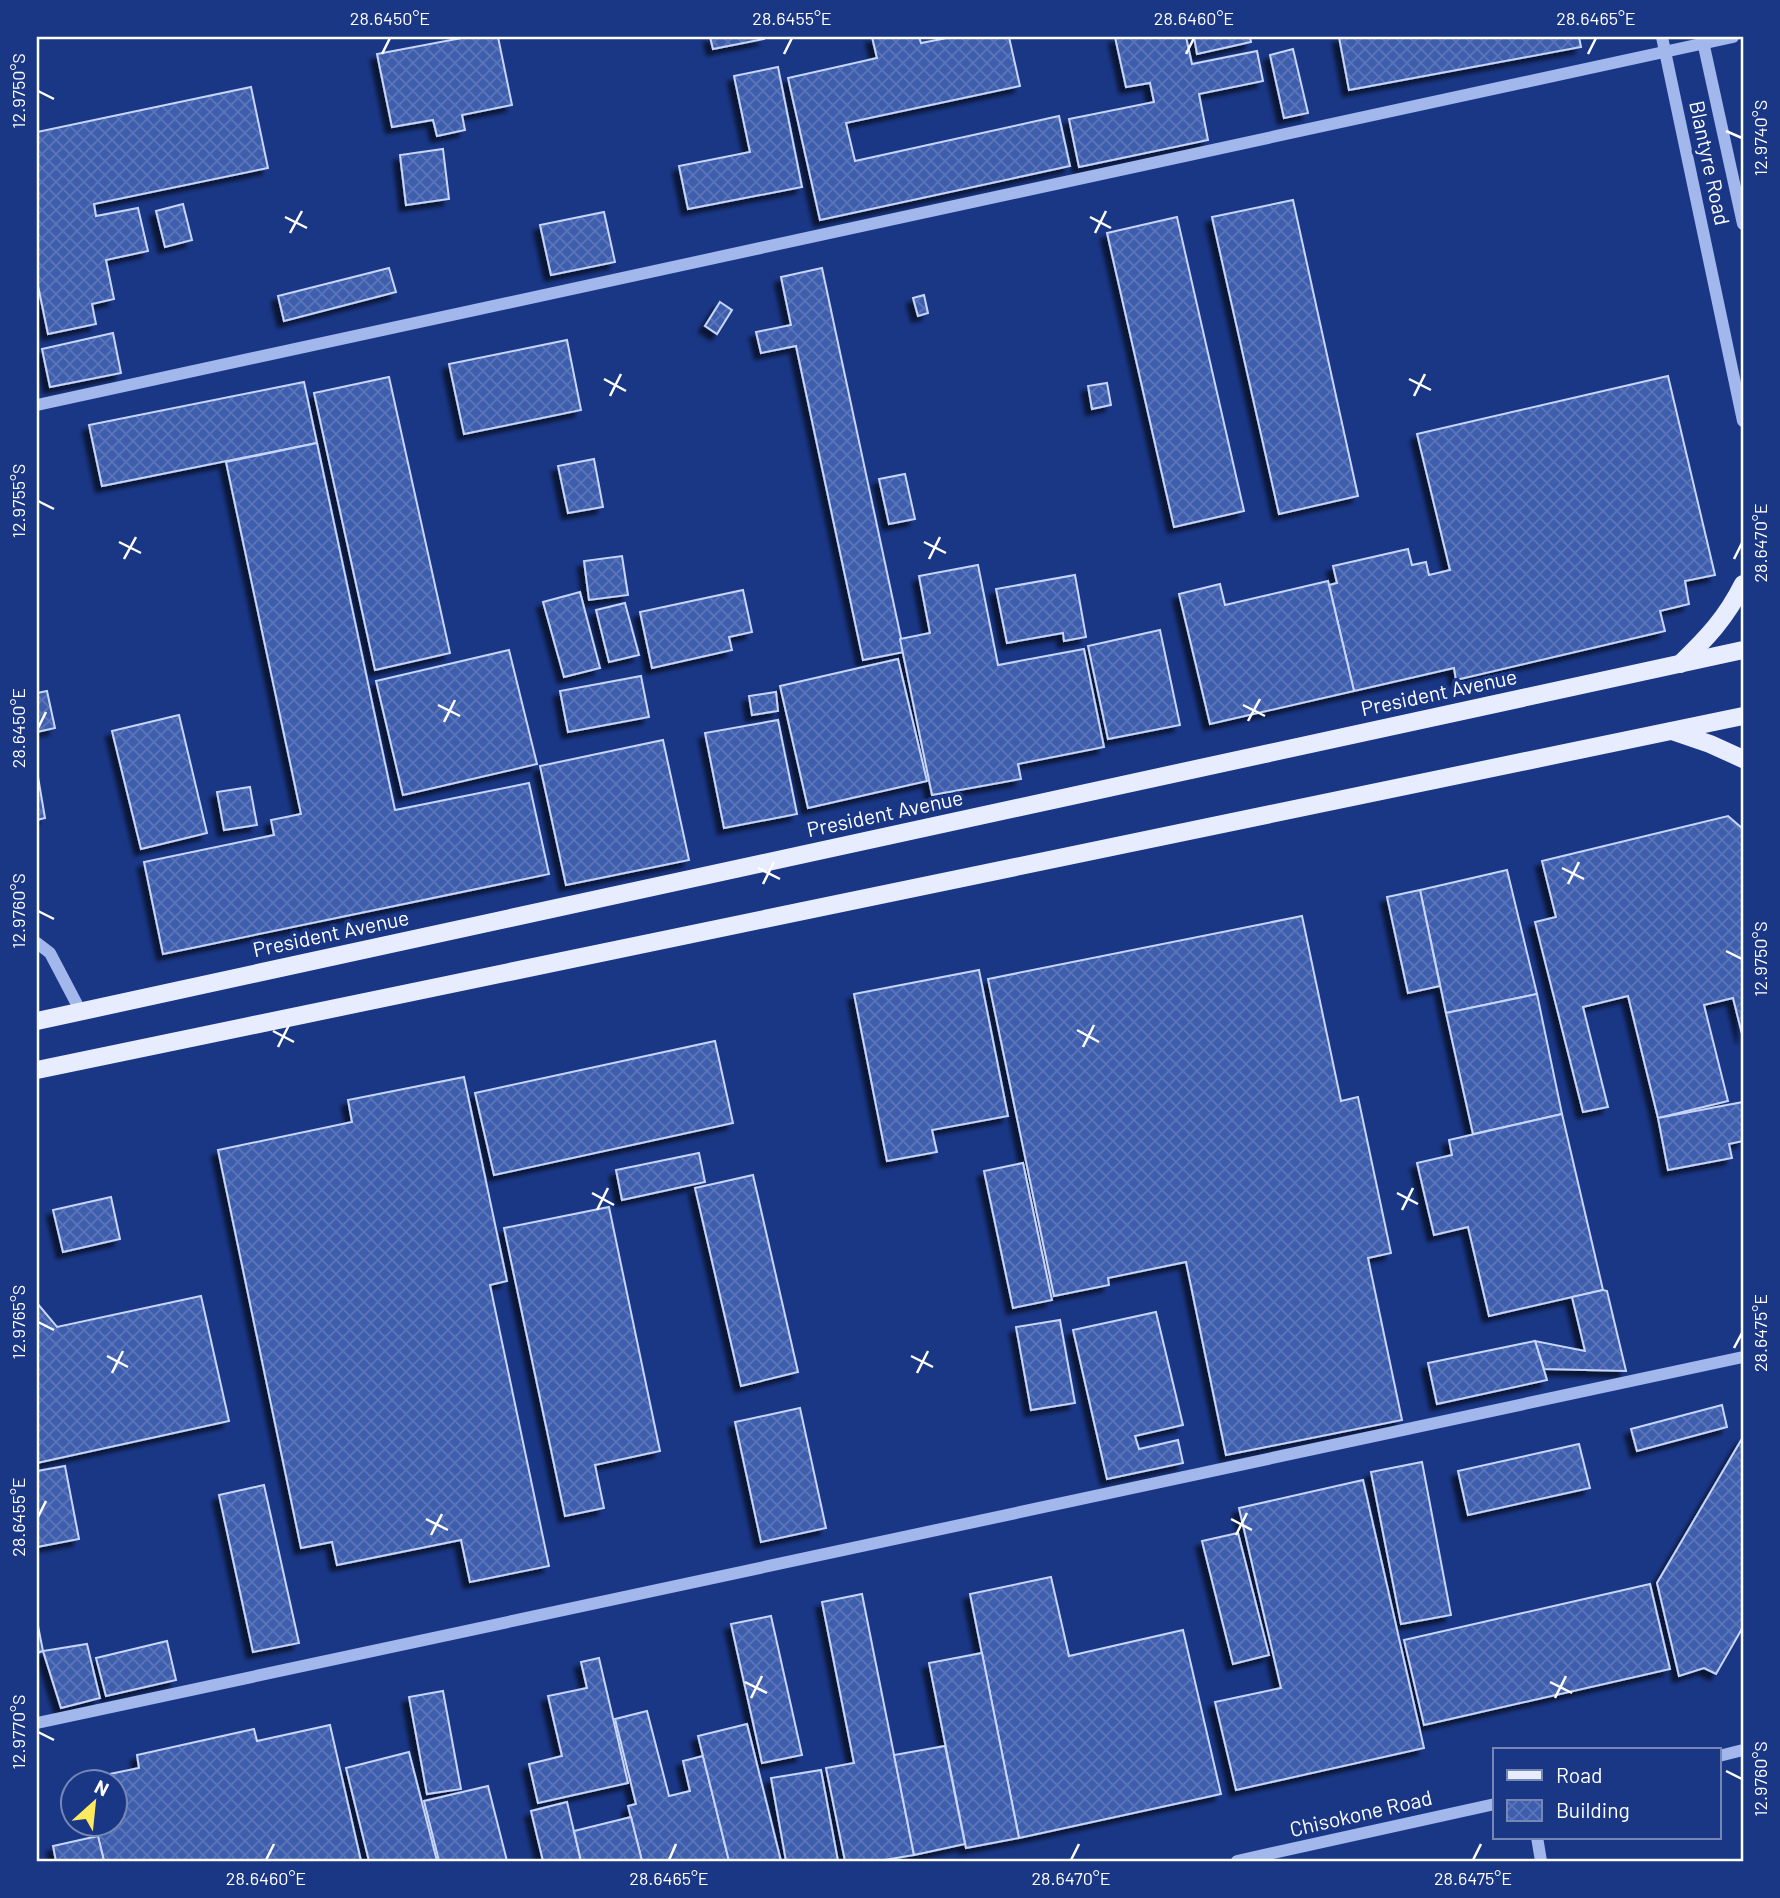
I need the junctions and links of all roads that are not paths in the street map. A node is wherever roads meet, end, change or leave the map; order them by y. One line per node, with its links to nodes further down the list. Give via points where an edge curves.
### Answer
1 (1662, 37): 4 (street, Blantyre Road)
2 (1733, 37): 3 (street)
3 (1703, 40): 4 (street); 5 (street, Blantyre Road)
4 (1665, 51): 6 (street); 7 (street, Blantyre Road)
5 (1743, 224)
6 (37, 405)
7 (1743, 421)
8 (1743, 584): 10 (main road, via 1712,634)
9 (1743, 650): 10 (main road, President Avenue)
10 (1680, 664): 15 (main road, President Avenue)
11 (1743, 716): 12 (main road)
12 (1672, 732): 13 (main road); 17 (main road)
13 (1743, 759)
14 (37, 943): 15 (street, via 50,953)
15 (81, 1012): 16 (main road, President Avenue)
16 (37, 1021)
17 (37, 1070)
18 (1743, 1357): 19 (street)
19 (37, 1723)
20 (1743, 1750): 21 (street)
21 (1720, 1756)
22 (1493, 1804): 24 (street, Chisokone Road)
23 (1537, 1839): 25 (street)
24 (1237, 1861)
25 (1541, 1861)

